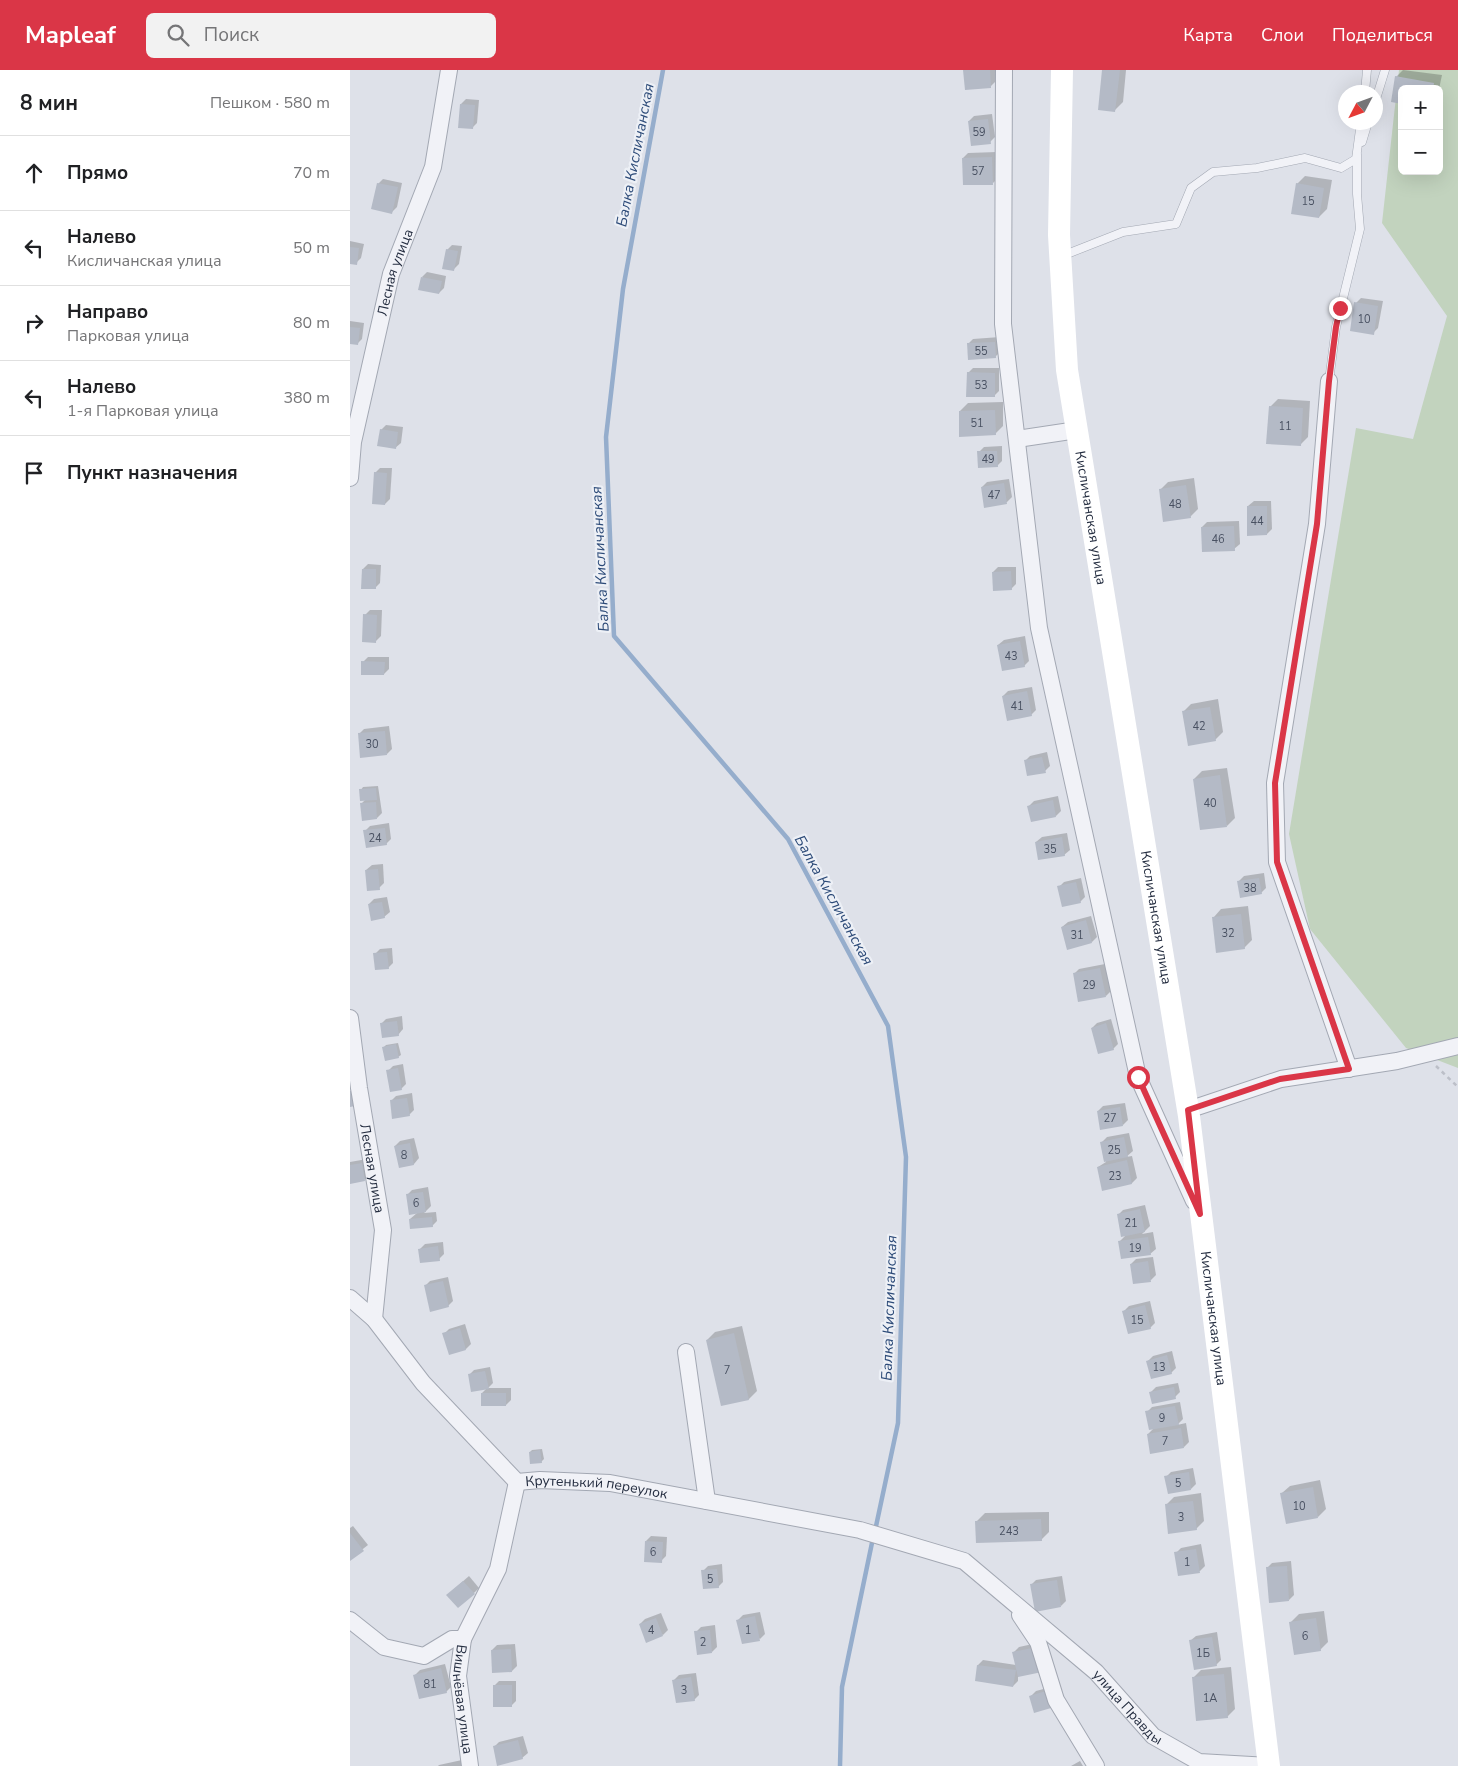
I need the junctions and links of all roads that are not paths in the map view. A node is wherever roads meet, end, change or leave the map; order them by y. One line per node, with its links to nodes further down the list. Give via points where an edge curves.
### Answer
1 (449, 70): 15 (street, Лесная улица, via 433,167 391,274 353,442)
2 (1004, 70): 14 (street, via 1003,324)
3 (1062, 70): 11 (street, Кисличанская улица)
4 (1367, 70): 6 (lane)
5 (1385, 70): 7 (lane)
6 (1365, 85)
7 (1380, 85)
8 (1360, 130): 10 (lane)
9 (1365, 130): 10 (lane)
10 (1356, 159): 11 (lane, via 1341,168 1305,158 1257,168 1213,172 1191,188 1176,224 1123,232); 12 (lane, via 1360,229 1336,327)
11 (1060, 257): 13 (street, Кисличанская улица, via 1067,370)
12 (1329, 381): 18 (street, via 1317,524 1275,783 1277,862)
13 (1077, 430): 14 (street); 19 (street, Кисличанская улица)
14 (1017, 439): 20 (street, via 1039,628 1138,1077)
15 (350, 478)
16 (350, 1018): 22 (street, Лесная улица, via 383,1230)
17 (1458, 1046): 18 (street, via 1397,1062)
18 (1349, 1069): 19 (street, via 1280,1079)
19 (1188, 1110): 20 (street, Кисличанская улица)
20 (1200, 1214): 32 (street, Кисличанская улица)
21 (350, 1298): 22 (street, Крутенький переулок)
22 (374, 1319): 24 (street, Крутенький переулок, via 423,1384)
23 (686, 1352): 25 (street)
24 (517, 1482): 25 (street, Крутенький переулок, via 610,1483); 29 (street, via 498,1569)
25 (707, 1501): 26 (street, Крутенький переулок, via 860,1530)
26 (964, 1561): 27 (street, улица Правды)
27 (1010, 1599): 31 (street, улица Правды, via 1038,1642 1056,1700); 32 (street, улица Правды, via 1096,1672 1153,1736 1200,1762)
28 (350, 1620): 29 (street, Вишнёвая улица, via 384,1647 424,1656 452,1639)
29 (462, 1639): 30 (street, Вишнёвая улица, via 458,1676)
30 (470, 1766)
31 (1096, 1766)
32 (1269, 1766)

